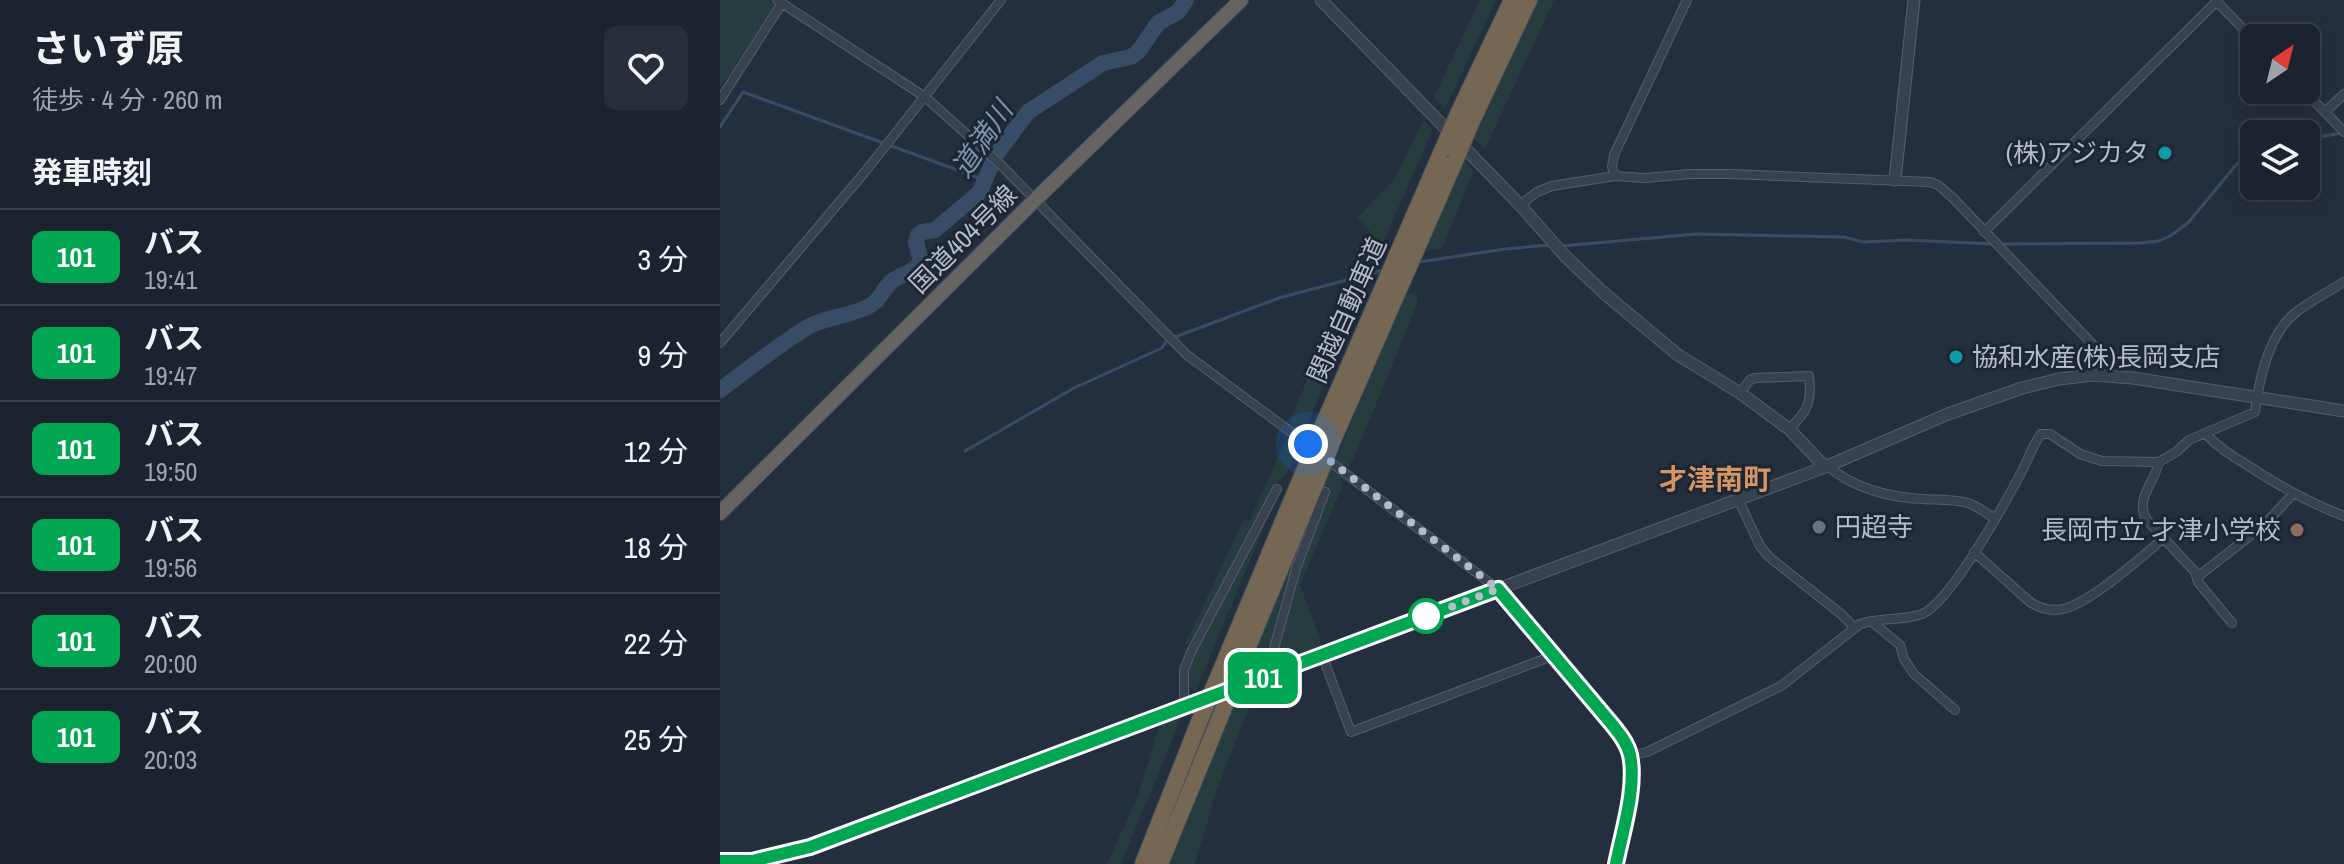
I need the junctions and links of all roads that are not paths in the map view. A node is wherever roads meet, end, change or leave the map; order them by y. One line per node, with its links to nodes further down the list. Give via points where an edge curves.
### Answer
1 (1001, 0): 12 (street)
2 (1241, 0): 21 (highway, 国道404号線)
3 (1321, 0): 22 (street)
4 (1512, 0): 16 (highway, 関越自動車道)
5 (1529, 0): 16 (highway, 関越自動車道)
6 (1687, 0): 19 (street, via 1614,155)
7 (1914, 0): 20 (street)
8 (2217, 1): 10 (street); 23 (street)
9 (780, 2): 12 (street); 13 (street)
10 (2240, 25)
11 (2344, 94): 15 (street)
12 (925, 97): 21 (street); 25 (street)
13 (720, 100)
14 (2317, 104): 15 (street)
15 (2325, 112): 17 (street)
16 (1465, 119): 18 (highway, 関越自動車道, bridge)
17 (2344, 132)
18 (1449, 155): 32 (highway, 関越自動車道, via 1414,255); 32 (highway, 関越自動車道, via 1373,309)
19 (1615, 176): 20 (street); 22 (street, via 1552,186)
20 (1895, 180): 23 (street, via 1938,185)
21 (1035, 200): 40 (highway, 国道404号線); 46 (street, via 1187,355)
22 (1520, 205): 27 (street, via 1634,320)
23 (1984, 232): 26 (street, via 2096,348)
24 (2343, 285): 28 (street, via 2283,326)
25 (720, 343)
26 (2105, 376): 28 (street); 34 (street, via 2077,376 2022,388)
27 (1740, 393): 30 (street); 30 (street, via 1755,378 1809,376 1805,414)
28 (2257, 398): 29 (street); 31 (street, via 2255,412)
29 (2344, 411)
30 (1789, 429): 34 (street)
31 (2206, 434): 33 (street); 38 (street)
32 (1327, 435): 35 (highway, 関越自動車道, bridge)
33 (2159, 462): 42 (street, via 2102,461 2046,433); 43 (street, via 2142,506)
34 (1827, 466): 39 (street); 42 (street, via 1878,491 1970,504)
35 (1313, 468): 57 (highway, 関越自動車道, bridge, via 1219,675); 58 (highway, 関越自動車道, bridge)
36 (1277, 489): 53 (street, via 1191,652 1184,670)
37 (1325, 492): 52 (street, via 1296,569)
38 (2293, 494): 41 (street); 45 (street, via 2225,557 2200,575)
39 (1738, 499): 46 (street); 49 (street, via 1769,557)
40 (720, 513)
41 (2344, 516)
42 (1995, 519): 44 (street)
43 (2164, 538): 44 (street, via 2098,589 2058,609 2030,602); 45 (street)
44 (1974, 552): 47 (street, via 1930,610)
45 (2195, 572): 48 (street)
46 (1498, 589): 50 (main road); 51 (main road)
47 (1871, 621): 49 (street); 54 (street, via 1900,645 1914,674)
48 (2232, 623)
49 (1854, 627): 55 (street, via 1781,686)
50 (1322, 655): 51 (street, via 1351,732); 52 (main road)
51 (1555, 655): 55 (main road, via 1622,737)
52 (1266, 677): 53 (main road)
53 (1184, 707): 56 (main road, via 810,847 752,861)
54 (1955, 710)
55 (1630, 756): 59 (main road, via 1630,791)
56 (720, 861)
57 (1143, 864)
58 (1160, 864)
59 (1616, 864)

